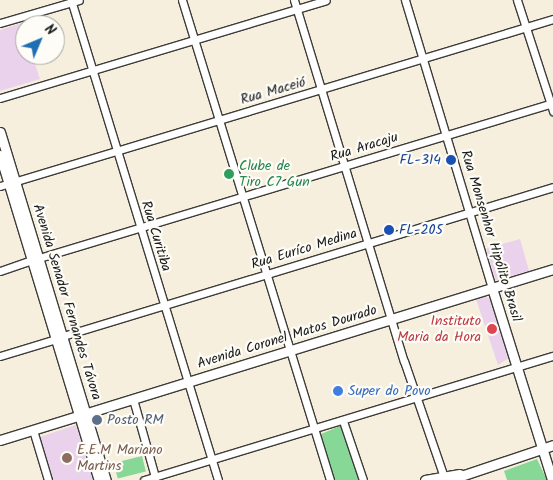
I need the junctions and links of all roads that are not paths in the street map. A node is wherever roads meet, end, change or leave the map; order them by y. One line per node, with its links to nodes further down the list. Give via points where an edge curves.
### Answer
1 (182, 0): 11 (street)
2 (294, 0): 7 (street)
3 (326, 0): 7 (street)
4 (405, 0): 12 (street, Rua Monsenhor Hipólito Brasil)
5 (517, 0): 10 (street)
6 (74, 1): 9 (street); 13 (street, Rua Curitiba)
7 (296, 9): 11 (street); 14 (street)
8 (553, 19): 10 (street, Rua Maceió)
9 (0, 24)
10 (526, 28): 12 (street, Rua Maceió); 16 (street)
11 (194, 40): 13 (street); 17 (street)
12 (422, 60): 14 (street, Rua Maceió); 19 (street, Rua Monsenhor Hipólito Brasil)
13 (93, 71): 15 (street); 20 (street, Rua Curitiba)
14 (321, 91): 17 (street, Rua Maceió); 22 (street)
15 (0, 98)
16 (552, 105): 19 (street, Rua Aracaju)
17 (218, 119): 20 (street, Rua Maceió); 25 (street)
18 (0, 132): 23 (main road, Avenida Senador Fernandes Távora)
19 (446, 134): 22 (street, Rua Aracaju); 26 (street, Rua Monsenhor Hipólito Brasil)
20 (117, 151): 23 (street, Rua Maceió); 27 (street, Rua Curitiba)
21 (0, 155): 23 (main road, Avenida Senador Fernandes Távora)
22 (345, 166): 25 (street, Rua Aracaju); 28 (street)
23 (8, 184): 29 (main road, Avenida Senador Fernandes Távora)
24 (553, 187): 26 (street, Rua Euríco Medina)
25 (242, 196): 27 (street, Rua Aracaju); 32 (street)
26 (470, 211): 28 (street, Rua Euríco Medina); 33 (street, Rua Monsenhor Hipólito Brasil)
27 (140, 228): 29 (street, Rua Aracaju); 34 (street, Rua Curitiba)
28 (368, 243): 32 (street, Rua Euríco Medina); 35 (street)
29 (36, 259): 31 (street, Rua Aracaju); 36 (main road, Avenida Senador Fernandes Távora)
30 (553, 269): 33 (main road, Avenida Coronel Matos Dourado)
31 (0, 270)
32 (266, 274): 34 (street, Rua Euríco Medina); 37 (street)
33 (492, 288): 35 (main road, Avenida Coronel Matos Dourado); 40 (main road, Rua Monsenhor Hipólito Brasil)
34 (164, 305): 36 (street, Rua Euríco Medina); 41 (street, Rua Curitiba)
35 (391, 319): 37 (main road, Avenida Coronel Matos Dourado); 42 (street)
36 (59, 338): 38 (street, Rua Euríco Medina); 44 (main road, Avenida Senador Fernandes Távora)
37 (290, 350): 41 (main road, Avenida Coronel Matos Dourado); 47 (street)
38 (0, 356)
39 (553, 356): 40 (street)
40 (516, 366): 42 (street); 50 (main road, Rua Monsenhor Hipólito Brasil)
41 (188, 382): 43 (main road, Avenida Coronel Matos Dourado); 51 (street, Rua Curitiba)
42 (416, 398): 45 (street); 53 (street)
43 (133, 399): 44 (main road, Avenida Coronel Matos Dourado); 52 (street)
44 (83, 415): 46 (main road, Avenida Coronel Matos Dourado); 55 (main road, Avenida Senador Fernandes Távora); 56 (main road, Avenida Senador Fernandes Távora)
45 (343, 421): 47 (street); 60 (street)
46 (33, 430): 48 (main road, Avenida Coronel Matos Dourado); 54 (street)
47 (314, 430): 51 (street); 59 (street)
48 (0, 440)
49 (553, 446): 50 (main road)
50 (542, 449): 53 (main road); 62 (main road, Rua Monsenhor Hipólito Brasil)
51 (211, 460): 52 (street); 58 (street, Rua Curitiba)
52 (156, 477): 57 (street)
53 (446, 477): 61 (main road)
54 (48, 480)
55 (99, 480)
56 (106, 480)
57 (144, 480)
58 (218, 480)
59 (330, 480)
60 (362, 480)
61 (425, 480)
62 (552, 480)

